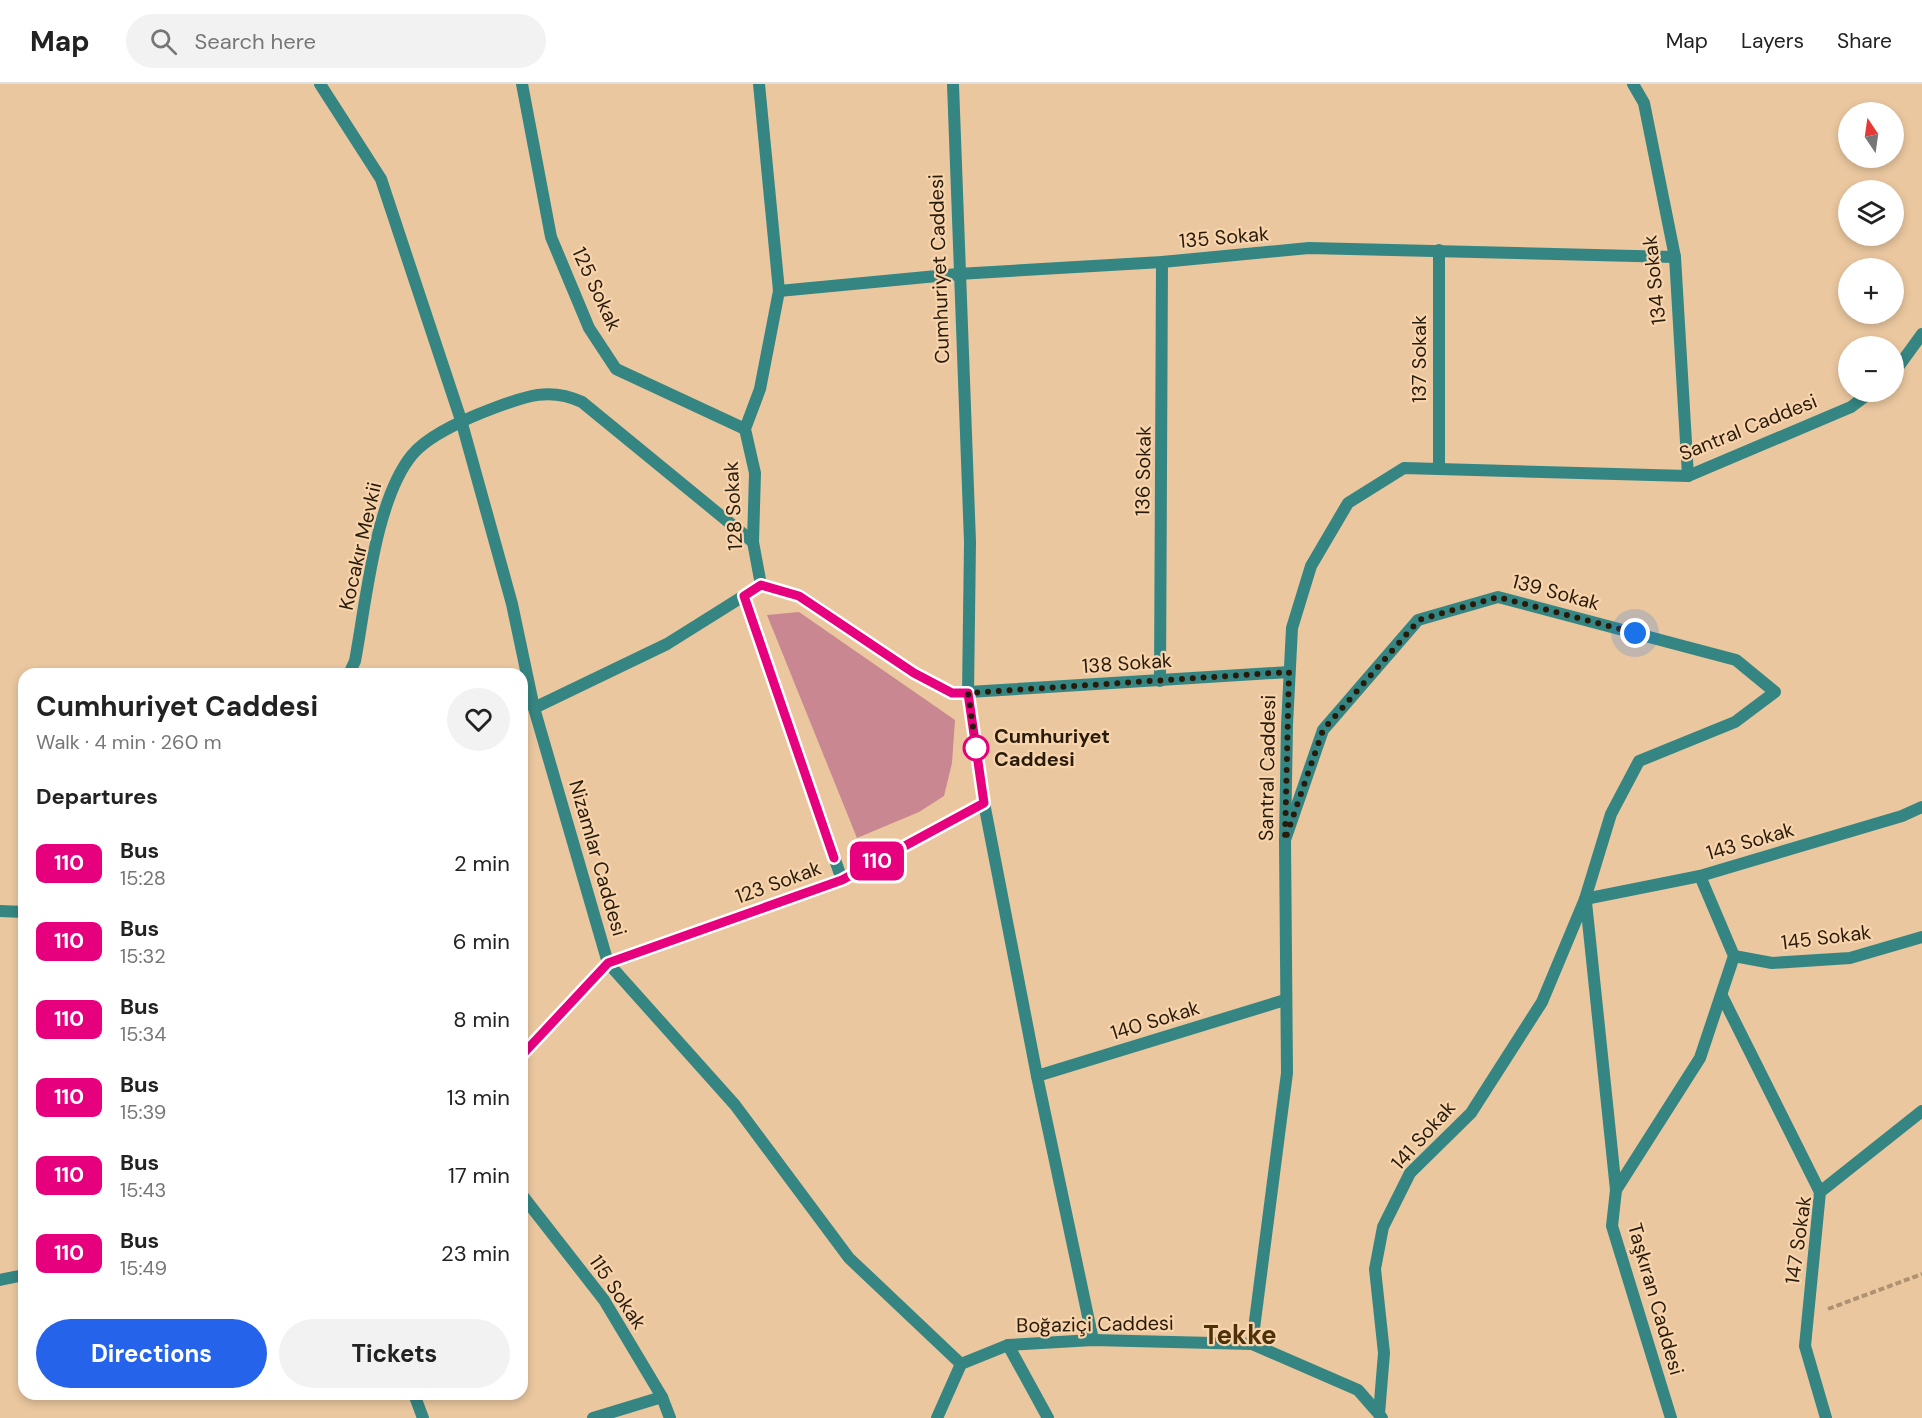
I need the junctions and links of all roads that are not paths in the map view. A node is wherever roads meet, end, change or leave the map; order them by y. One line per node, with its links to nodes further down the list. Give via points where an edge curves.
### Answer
1 (320, 84): 14 (street, Nizamlar Caddesi, via 381,179)
2 (522, 84): 15 (street, 125 Sokak, via 551,237 589,328 616,369)
3 (759, 84): 10 (street)
4 (953, 84): 9 (street, Cumhuriyet Caddesi)
5 (1633, 84): 7 (street, 134 Sokak, via 1644,103)
6 (1438, 250): 7 (street, 135 Sokak); 8 (street, 135 Sokak, via 1309,248); 16 (street, 137 Sokak)
7 (1675, 257): 17 (street, 134 Sokak)
8 (1162, 262): 9 (street, 135 Sokak); 25 (street, 136 Sokak)
9 (958, 274): 10 (street, 135 Sokak); 26 (street, Cumhuriyet Caddesi, via 970,542)
10 (778, 291): 15 (street, via 760,389)
11 (1922, 334): 12 (street)
12 (1904, 359)
13 (1858, 402): 17 (street, Santral Caddesi)
14 (461, 420): 18 (street, Kocakır Mevkii, via 529,395 570,396 592,409); 21 (street, Kocakır Mevkii, via 413,453 397,478 381,524); 22 (street, Nizamlar Caddesi, via 512,604)
15 (745, 429): 18 (street, 128 Sokak, via 755,473)
16 (1439, 468): 17 (street, Santral Caddesi); 23 (street, Santral Caddesi, via 1404,468 1348,503 1311,566 1292,628)
17 (1688, 476)
18 (753, 542): 19 (street, 128 Sokak)
19 (761, 585): 20 (street); 26 (street, via 799,596 914,673 952,693)
20 (744, 596): 27 (street, via 667,644); 32 (street)
21 (352, 668)
22 (526, 668)
23 (1289, 672): 25 (street, 138 Sokak); 30 (street, Santral Caddesi)
24 (528, 680): 27 (street, Nizamlar Caddesi)
25 (1160, 681): 26 (street, 138 Sokak)
26 (968, 693): 28 (street, Cumhuriyet Caddesi)
27 (534, 708): 38 (street, Nizamlar Caddesi)
28 (984, 803): 32 (street, 123 Sokak); 42 (street, Cumhuriyet Caddesi)
29 (1922, 807): 31 (street, 143 Sokak)
30 (1285, 840): 33 (street, 139 Sokak, via 1323,730 1419,620 1498,597 1736,660 1775,692 1735,722 1640,761 1611,814); 40 (street, Santral Caddesi)
31 (1700, 876): 33 (street, 143 Sokak); 37 (street)
32 (842, 880): 38 (street, 123 Sokak)
33 (1585, 899): 44 (street); 55 (street, 141 Sokak, via 1542,1002 1471,1113 1410,1173 1383,1227 1375,1269 1384,1353)
34 (0, 911): 35 (street)
35 (18, 912)
36 (1922, 938): 37 (street, 145 Sokak, via 1850,958 1772,963)
37 (1734, 956): 39 (street)
38 (608, 963): 41 (street); 52 (street, Nizamlar Caddesi, via 735,1105 849,1258)
39 (1722, 996): 44 (street, via 1700,1058); 45 (street)
40 (1285, 1000): 42 (street, 140 Sokak); 50 (street, Santral Caddesi, via 1287,1073)
41 (528, 1049)
42 (1036, 1076): 49 (street, Cumhuriyet Caddesi)
43 (1922, 1111): 45 (street, 147 Sokak)
44 (1616, 1190): 61 (street, Taşkıran Caddesi, via 1612,1226)
45 (1820, 1192): 62 (street, 147 Sokak, via 1805,1346)
46 (528, 1203): 53 (street, 115 Sokak, via 604,1300)
47 (18, 1276): 48 (street)
48 (0, 1280)
49 (1093, 1340): 50 (street, Boğaziçi Caddesi); 51 (street, Boğaziçi Caddesi)
50 (1252, 1344): 55 (street, Boğaziçi Caddesi, via 1358,1390)
51 (1008, 1345): 52 (street, Boğaziçi Caddesi); 60 (street)
52 (961, 1364): 59 (street)
53 (662, 1397): 57 (street); 58 (street, 115 Sokak)
54 (416, 1400): 56 (street)
55 (1381, 1416)
56 (423, 1418)
57 (593, 1418)
58 (670, 1418)
59 (937, 1418)
60 (1048, 1418)
61 (1671, 1418)
62 (1826, 1418)

